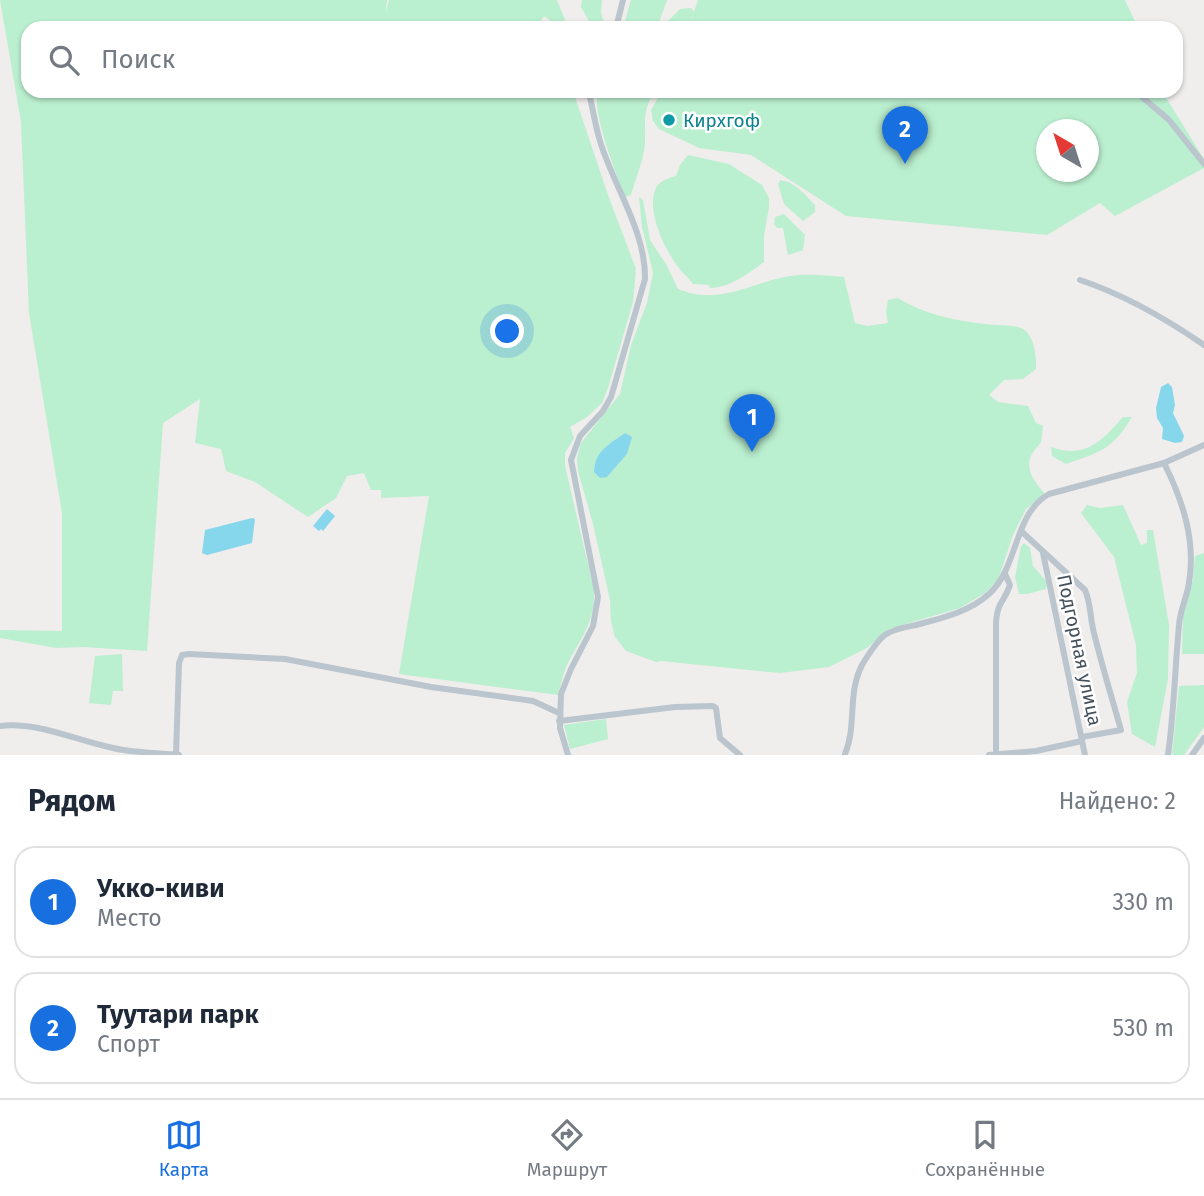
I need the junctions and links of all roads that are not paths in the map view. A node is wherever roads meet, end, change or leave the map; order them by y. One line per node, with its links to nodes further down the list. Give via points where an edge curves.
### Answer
1 (623, 0): 2 (street)
2 (618, 21)
3 (590, 98): 13 (street, via 599,140 639,242 645,279 611,397 572,453 598,597 593,626 566,681)
4 (1143, 98): 5 (street, via 1169,120)
5 (1204, 164)
6 (1080, 281): 7 (street, via 1161,315)
7 (1204, 345)
8 (1204, 445): 9 (street)
9 (1164, 463): 10 (street, via 1049,494 1031,510); 24 (street, via 1181,502 1191,563 1180,616)
10 (1021, 531): 11 (street); 12 (street)
11 (1043, 551): 16 (street, Подгорная улица); 16 (street, via 1085,590 1121,730)
12 (1005, 574): 18 (street, via 1010,585 997,607); 22 (street, via 991,593 967,609 883,637 862,666 852,693 850,743)
13 (559, 717): 19 (street, via 533,701 285,659 189,654 182,655 179,663); 20 (street); 21 (street, via 713,706 720,738)
14 (0, 726): 17 (street, via 38,729)
15 (1204, 738): 25 (street)
16 (1082, 739): 18 (street, via 1030,752); 23 (street, Подгорная улица)
17 (140, 754): 19 (street)
18 (993, 754)
19 (178, 755)
20 (568, 755)
21 (740, 755)
22 (843, 755)
23 (1086, 755)
24 (1168, 755)
25 (1192, 755)

